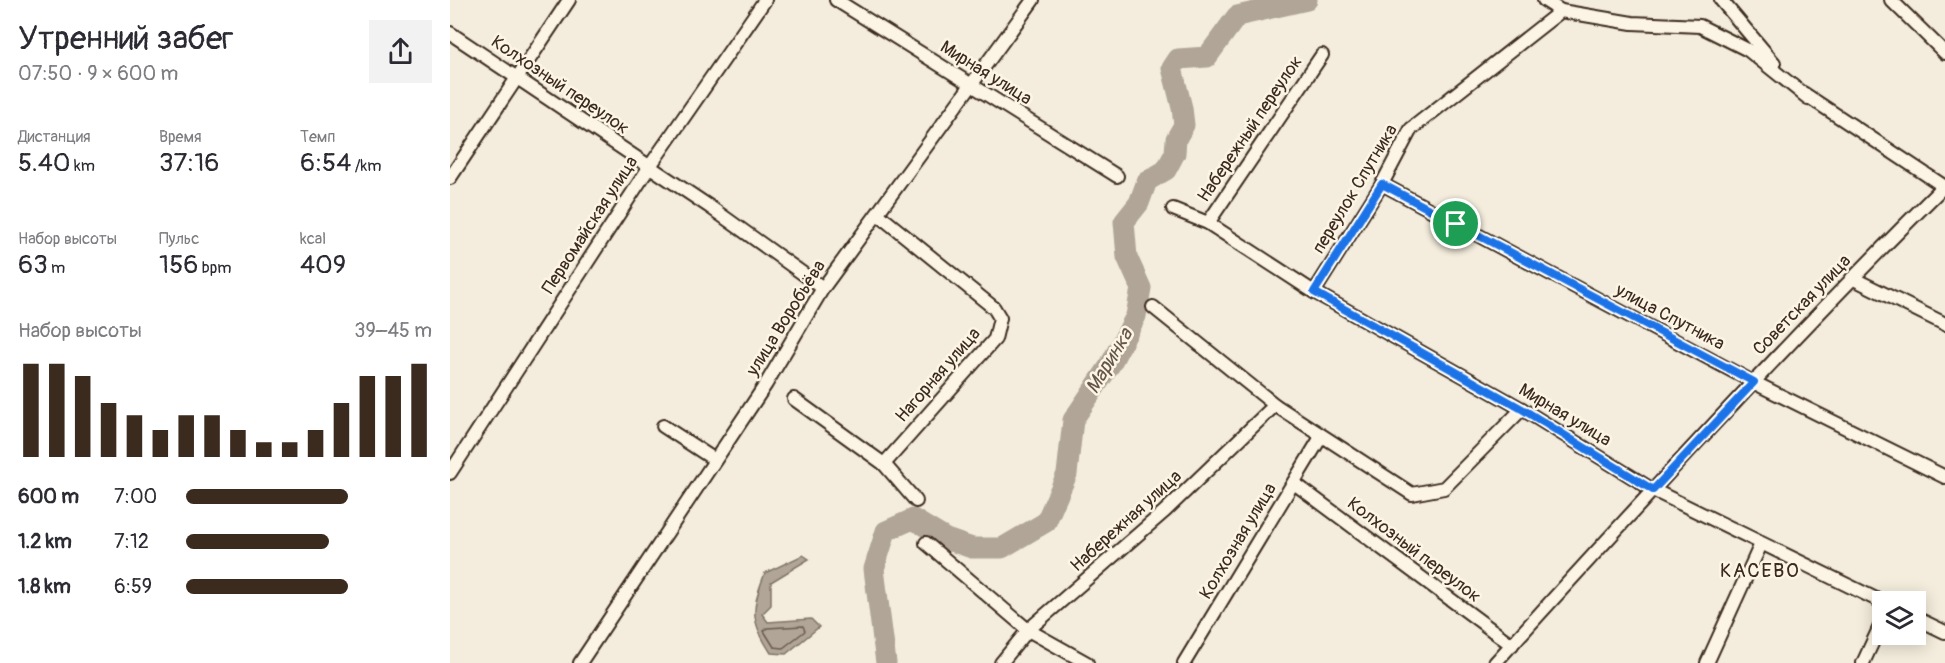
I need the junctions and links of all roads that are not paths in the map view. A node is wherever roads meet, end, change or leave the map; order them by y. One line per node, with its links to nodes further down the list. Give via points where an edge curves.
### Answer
1 (569, 0): 12 (street)
2 (765, 0): 15 (street, Первомайская улица)
3 (836, 0): 13 (street, Мирная улица)
4 (1033, 0): 13 (street, улица Воробьёва)
5 (1544, 0): 8 (street)
6 (1721, 0): 14 (street, via 1754,42)
7 (1891, 0): 10 (street)
8 (1561, 11): 14 (street, via 1632,23 1700,26 1748,50); 18 (street, переулок Спутника, via 1411,129)
9 (450, 33): 12 (street, Колхозный переулок)
10 (1945, 53)
11 (1322, 55): 22 (street, Набережный переулок)
12 (516, 79): 15 (street, Колхозный переулок); 17 (street)
13 (971, 85): 16 (street, Мирная улица); 21 (street, улица Воробьёва)
14 (1808, 98): 19 (street)
15 (650, 166): 24 (street, Колхозный переулок); 36 (street, Первомайская улица)
16 (1117, 176)
17 (450, 178)
18 (1382, 184): 25 (street, переулок Спутника); 28 (street, улица Спутника)
19 (1944, 187): 23 (street, Советская улица)
20 (1173, 208): 22 (street, Мирная улица)
21 (879, 215): 24 (street, улица Воробьёва); 35 (street, Нагорная улица, via 994,308 1000,318 995,339)
22 (1208, 223): 25 (street, Мирная улица)
23 (1852, 278): 27 (street); 28 (street, Советская улица)
24 (824, 288): 34 (street, улица Воробьёва)
25 (1314, 292): 31 (street, Мирная улица)
26 (1153, 307): 30 (street)
27 (1945, 324)
28 (1754, 382): 37 (street, улица Спутника); 39 (street, Советская улица)
29 (794, 399): 35 (street)
30 (1275, 405): 33 (street); 45 (street, Набережная улица, via 1165,511)
31 (1522, 409): 33 (street, via 1444,488 1412,494); 39 (street, Мирная улица)
32 (663, 426): 34 (street)
33 (1321, 437): 38 (street, Колхозная улица)
34 (715, 460): 49 (street, улица Воробьёва)
35 (884, 464): 40 (street)
36 (450, 473)
37 (1945, 477)
38 (1294, 483): 48 (street, Колхозный переулок); 52 (street, Колхозная улица)
39 (1653, 490): 42 (street, Мирная улица); 48 (street, Советская улица)
40 (916, 501)
41 (926, 543): 45 (street)
42 (1761, 544): 43 (street, Мирная улица); 54 (street)
43 (1872, 597)
44 (1926, 623): 46 (street)
45 (1028, 630): 50 (street, Набережная улица); 51 (street)
46 (1945, 632)
47 (1872, 644): 55 (street)
48 (1512, 645): 53 (street, Советская улица)
49 (580, 663)
50 (1001, 663)
51 (1087, 663)
52 (1185, 663)
53 (1495, 663)
54 (1707, 663)
55 (1863, 663)

